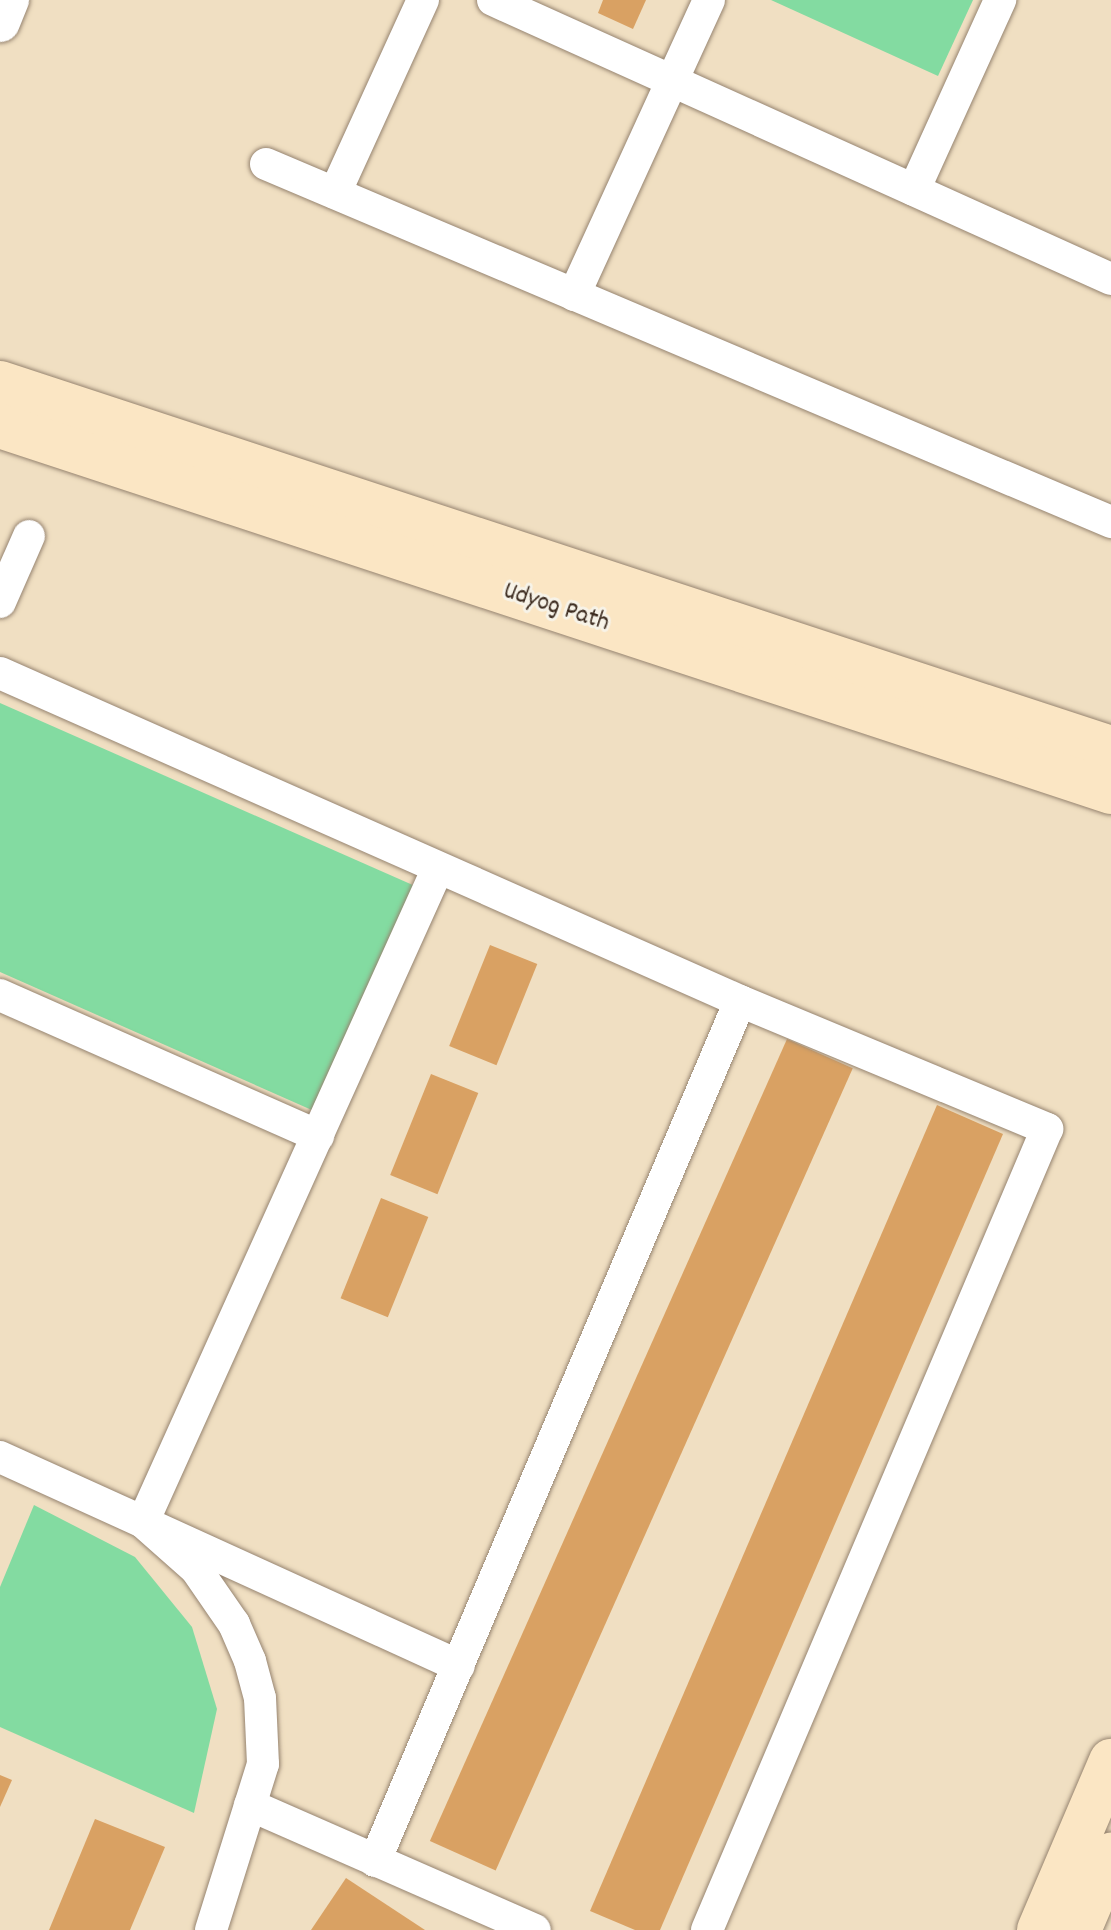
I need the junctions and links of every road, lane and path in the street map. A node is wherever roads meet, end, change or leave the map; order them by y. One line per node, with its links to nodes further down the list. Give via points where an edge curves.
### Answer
1 (9, 0): 6 (street)
2 (423, 0): 10 (street)
3 (493, 0): 7 (street)
4 (709, 0): 7 (street)
5 (1000, 0): 9 (street)
6 (0, 22)
7 (672, 81): 9 (street); 12 (street)
8 (266, 164): 10 (street)
9 (914, 190): 11 (street)
10 (335, 193): 12 (street)
11 (1111, 278)
12 (574, 295): 15 (street)
13 (0, 383): 19 (main road, Udyog Path)
14 (0, 426): 20 (main road, Udyog Path)
15 (1111, 522)
16 (29, 536): 17 (street)
17 (0, 602)
18 (0, 673): 21 (street)
19 (1111, 748)
20 (1111, 792)
21 (438, 868): 23 (street); 24 (street)
22 (0, 995): 24 (street)
23 (740, 1001): 27 (street); 34 (street, via 1047,1129)
24 (318, 1136): 26 (street)
25 (1, 1461): 26 (street)
26 (143, 1522): 27 (street); 29 (street, via 196,1569 234,1624 250,1661 260,1698 263,1764)
27 (459, 1666): 31 (street)
28 (1111, 1761): 35 (main road)
29 (250, 1805): 31 (street); 32 (street)
30 (1111, 1855): 36 (main road)
31 (375, 1861): 33 (street)
32 (211, 1930)
33 (535, 1930)
34 (707, 1930)
35 (1039, 1930)
36 (1079, 1930)

